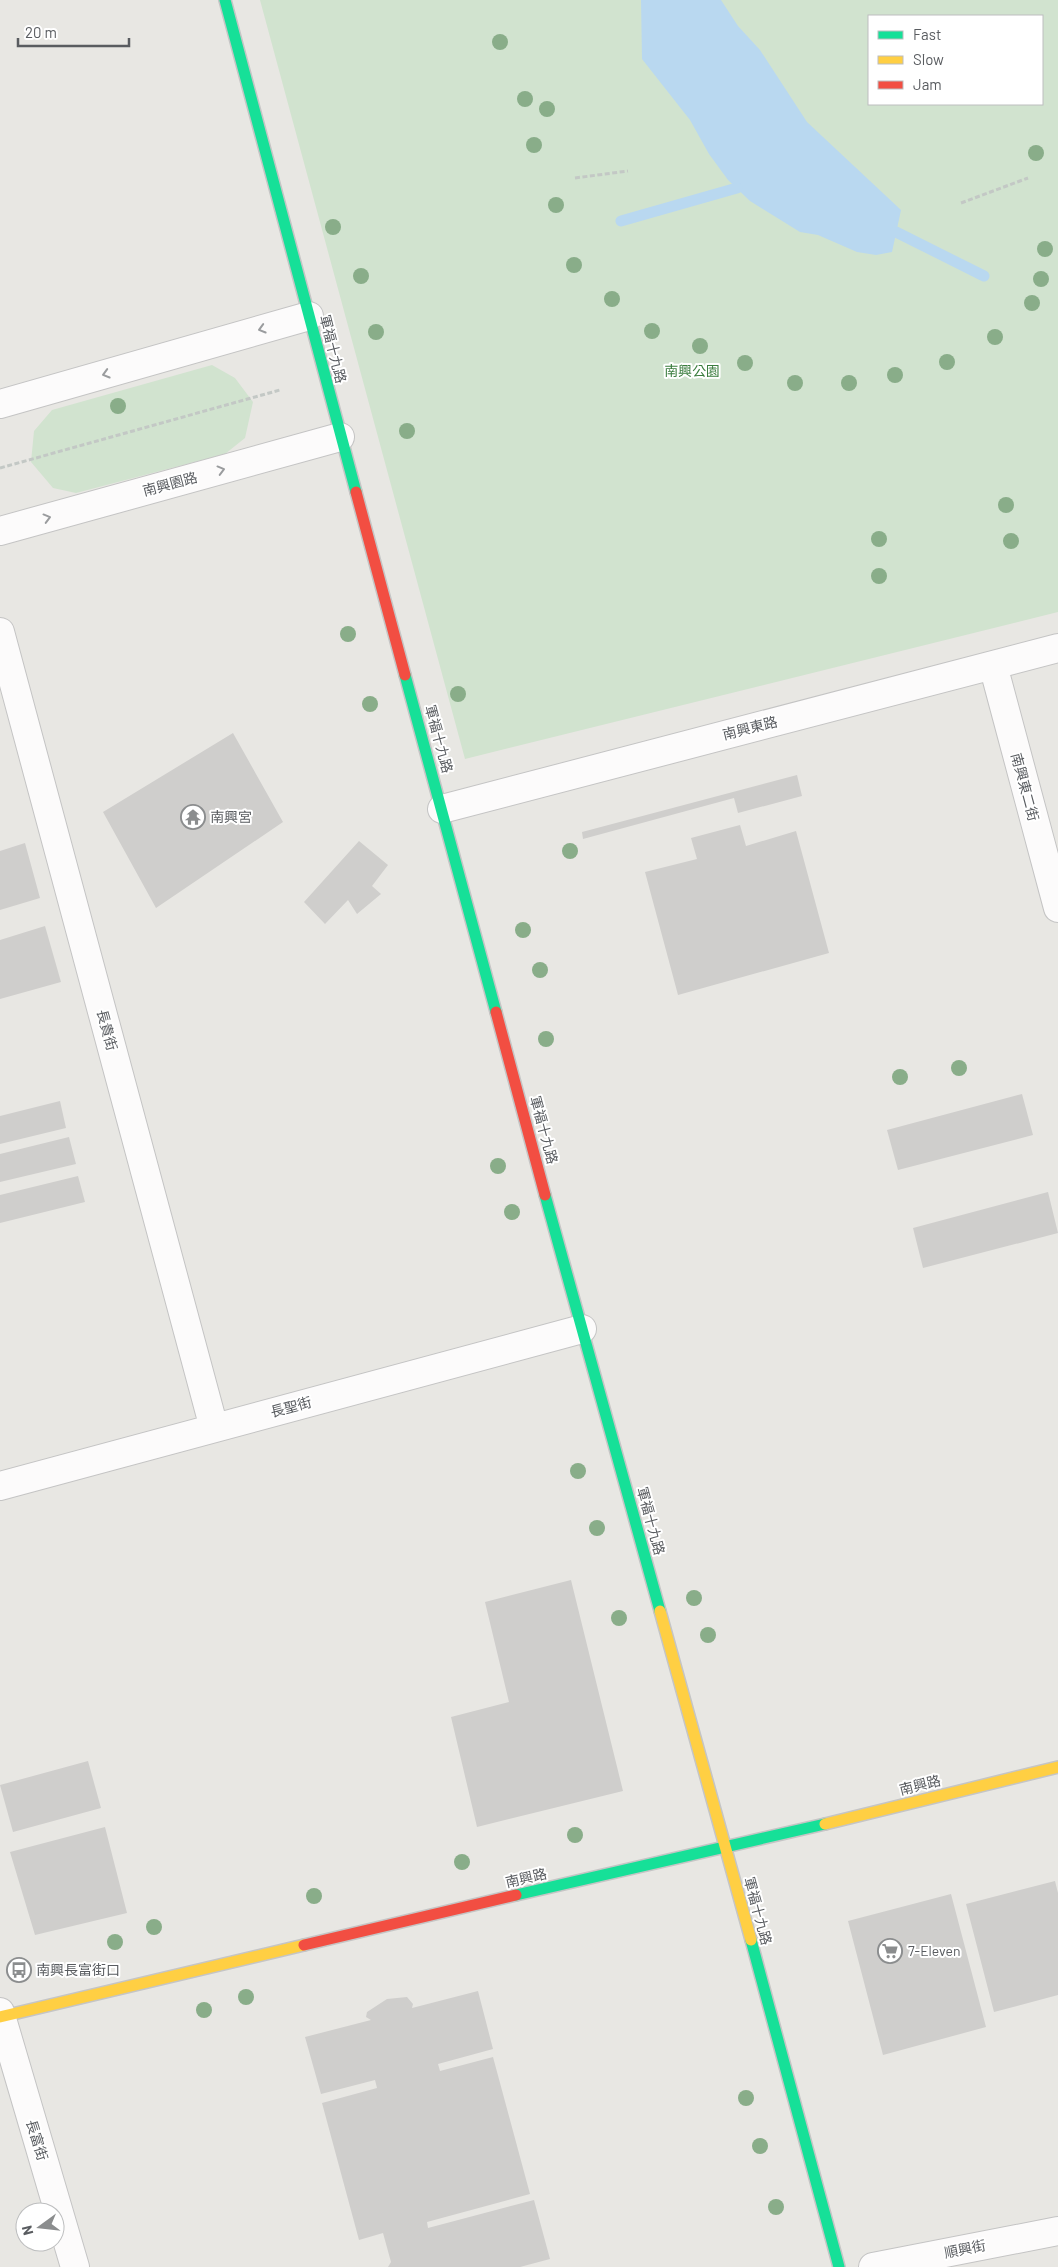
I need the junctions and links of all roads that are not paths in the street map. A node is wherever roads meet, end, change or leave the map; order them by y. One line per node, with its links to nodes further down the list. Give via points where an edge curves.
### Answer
1 (225, 0): 2 (street, 軍福十九路)
2 (309, 316): 3 (street, one-way to 3); 4 (street, 軍福十九路)
3 (0, 404)
4 (340, 437): 5 (street, 南興園路, one-way to 4); 9 (street, 軍福十九路)
5 (0, 531)
6 (0, 632): 12 (street, 長貴街)
7 (1058, 648): 8 (street, 南興東路)
8 (993, 665): 9 (street, 南興東路); 10 (street, 南興東二街)
9 (442, 809): 11 (street, 軍福十九路)
10 (1058, 908)
11 (582, 1329): 12 (street, 長聖街); 15 (street, 軍福十九路)
12 (214, 1428): 13 (street, 長聖街)
13 (0, 1486)
14 (1058, 1767): 15 (street, 南興路)
15 (725, 1846): 16 (street, 南興路); 19 (street, 軍福十九路)
16 (0, 2015): 18 (street, 長富街)
17 (1058, 2231): 20 (street, 順興街)
18 (75, 2267)
19 (839, 2267)
20 (872, 2267)

